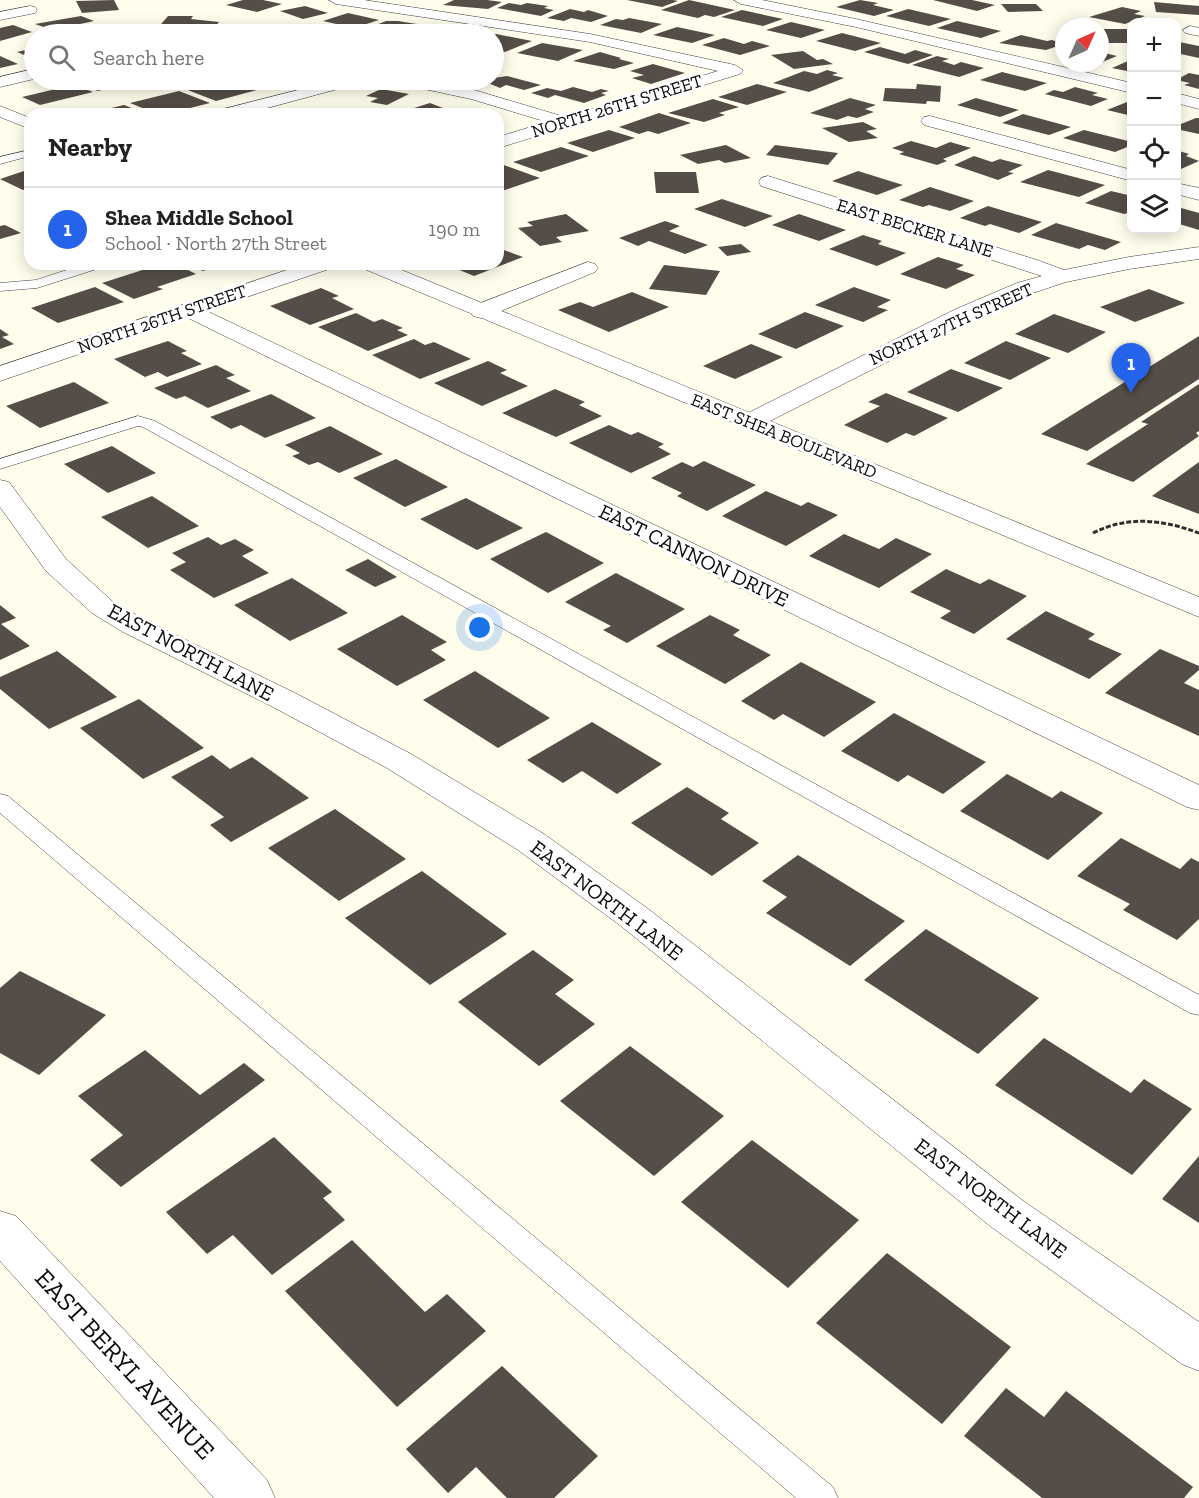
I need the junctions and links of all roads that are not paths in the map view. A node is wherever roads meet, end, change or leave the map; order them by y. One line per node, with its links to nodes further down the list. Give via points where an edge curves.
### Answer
1 (336, 0): 5 (street, NORTH 26TH STREET)
2 (741, 0): 9 (street)
3 (30, 10): 4 (street)
4 (0, 16)
5 (496, 24)
6 (504, 25): 17 (street, NORTH 26TH STREET, via 590,38 735,70)
7 (24, 76): 8 (street)
8 (0, 82)
9 (1127, 87)
10 (316, 90): 14 (street)
11 (450, 90): 17 (street)
12 (1181, 99): 13 (street)
13 (1199, 104)
14 (249, 108)
15 (3, 115): 16 (street)
16 (24, 122)
17 (564, 122): 19 (street, NORTH 26TH STREET)
18 (930, 122): 22 (street)
19 (504, 141)
20 (24, 155): 21 (lane)
21 (0, 161)
22 (1127, 175)
23 (768, 182): 31 (street, EAST BECKER LANE)
24 (1181, 189): 25 (street)
25 (1199, 194)
26 (1199, 253): 31 (street, NORTH 27TH STREET)
27 (588, 268): 34 (street)
28 (79, 270): 32 (lane, via 35,284)
29 (307, 270): 33 (street, NORTH 26TH STREET)
30 (383, 270): 34 (street, EAST SHEA BOULEVARD)
31 (1062, 277): 36 (street, NORTH 27TH STREET, via 984,305)
32 (0, 287)
33 (190, 310): 35 (street, NORTH 26TH STREET); 40 (street, EAST CANNON DRIVE)
34 (481, 311): 36 (street, EAST SHEA BOULEVARD)
35 (0, 374)
36 (749, 422): 39 (street, EAST SHEA BOULEVARD)
37 (0, 464): 42 (lane, via 138,421 149,424)
38 (0, 488): 44 (street, EAST NORTH LANE, via 56,565 102,606 399,761 531,842 634,917 1006,1213)
39 (1199, 608)
40 (1199, 799)
41 (0, 801): 46 (lane)
42 (1199, 1006)
43 (0, 1230): 45 (street, EAST BERYL AVENUE)
44 (1199, 1349)
45 (249, 1498)
46 (821, 1498)

